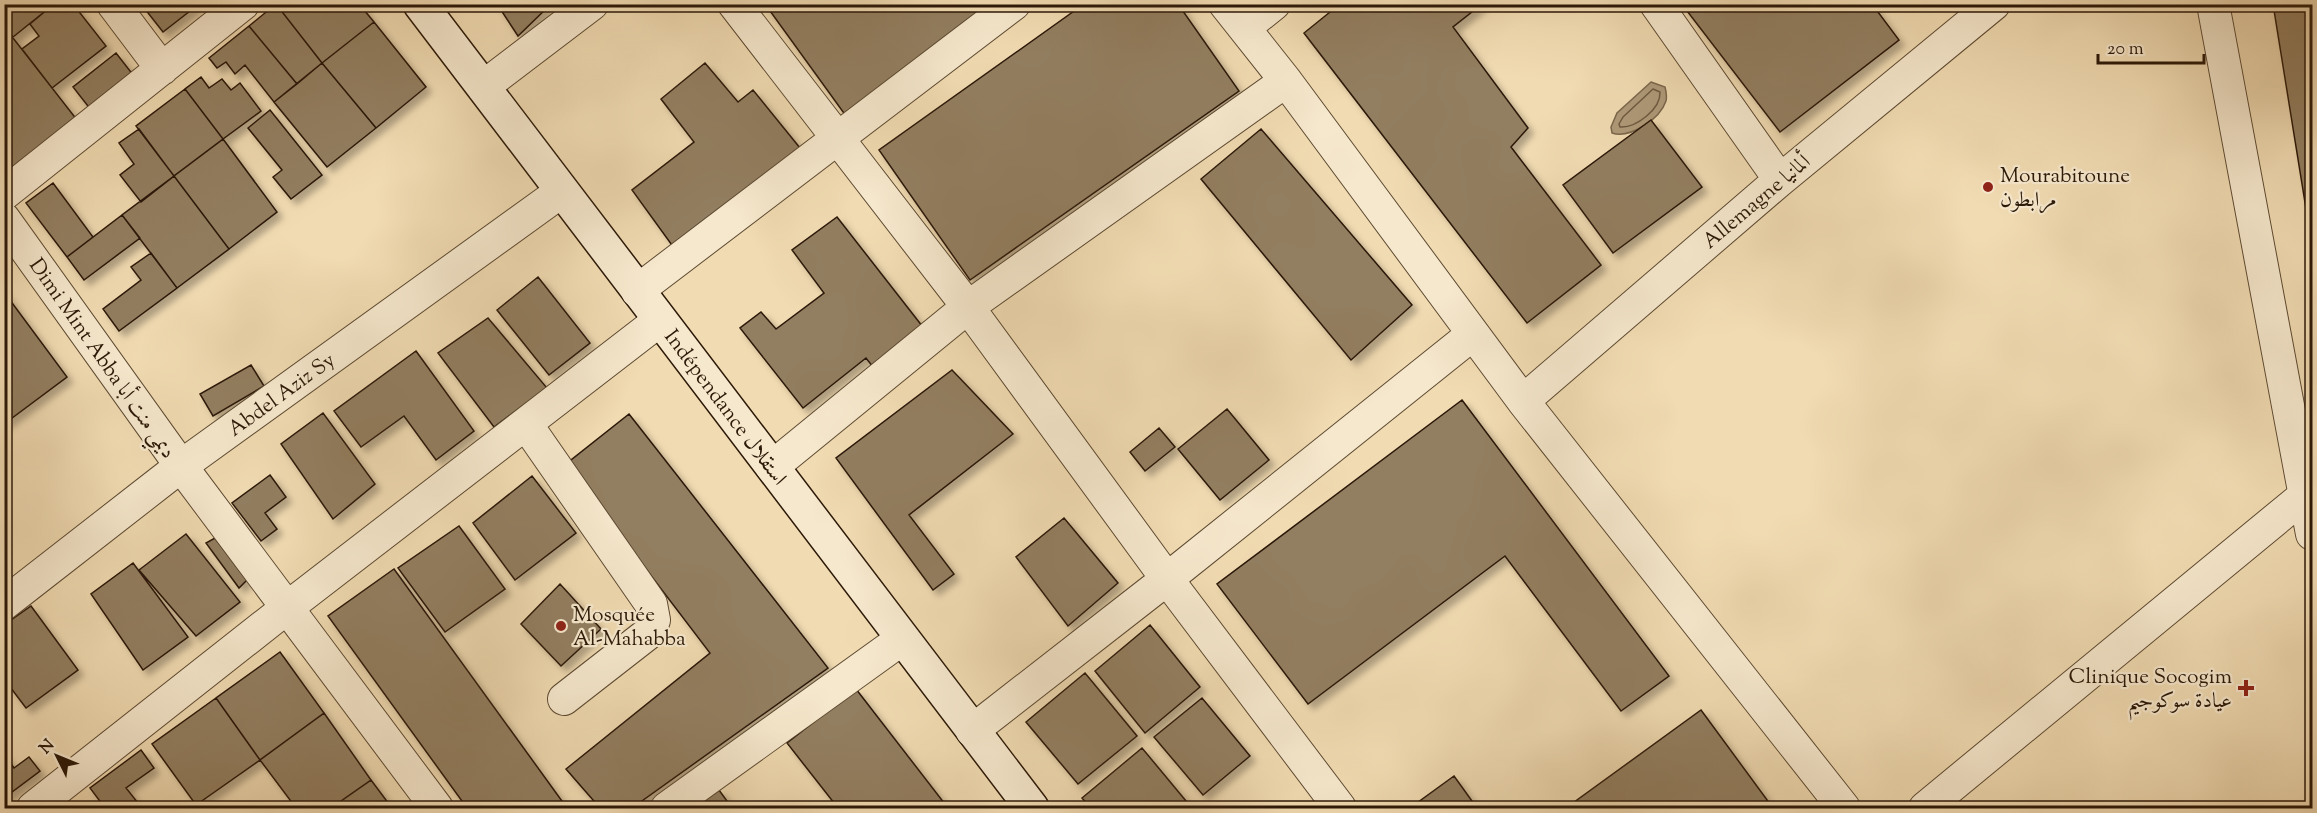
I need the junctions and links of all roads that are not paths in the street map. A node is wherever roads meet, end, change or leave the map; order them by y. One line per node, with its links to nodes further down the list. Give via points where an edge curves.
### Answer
1 (113, 4): 12 (street)
2 (243, 4): 12 (street)
3 (420, 4): 14 (street, Indépendance استقلال)
4 (592, 4): 14 (street)
5 (734, 4): 15 (street)
6 (1014, 4): 15 (street)
7 (1274, 4): 11 (street)
8 (1656, 4): 16 (street)
9 (1994, 4): 16 (street, Allemagne ألمانيا)
10 (2213, 4): 28 (street)
11 (1234, 16): 13 (street)
12 (162, 69): 18 (street)
13 (1286, 81): 21 (street); 23 (street)
14 (483, 87): 17 (street, Indépendance استقلال)
15 (839, 138): 20 (street); 21 (street)
16 (1780, 180): 24 (street, Allemagne ألمانيا)
17 (562, 191): 20 (street, Indépendance استقلال); 26 (street, Abdel Aziz Sy)
18 (4, 194)
19 (4, 219): 26 (street, Dimi Mint Abba ديمي منت أبا)
20 (638, 291): 22 (street, Indépendance استقلال)
21 (968, 308): 27 (street); 30 (street)
22 (660, 320): 25 (street); 27 (street, Indépendance استقلال)
23 (1473, 334): 24 (street); 30 (street)
24 (1523, 401): 41 (street)
25 (526, 424): 32 (street); 34 (street, via 651,604 654,620 651,632)
26 (181, 466): 31 (street, Abdel Aziz Sy); 32 (street, Dimi Mint Abba ديمي منت أبا)
27 (772, 467): 33 (street, Indépendance استقلال)
28 (2304, 496): 29 (street); 42 (street)
29 (2313, 534)
30 (1167, 579): 35 (street); 40 (street)
31 (4, 604)
32 (288, 608): 36 (street); 37 (street, Dimi Mint Abba ديمي منت أبا)
33 (902, 639): 35 (street, Indépendance استقلال); 38 (street)
34 (564, 699)
35 (972, 731): 39 (street, Indépendance استقلال)
36 (33, 808)
37 (437, 808)
38 (667, 808)
39 (1032, 808)
40 (1340, 808)
41 (1844, 808)
42 (1925, 808)

